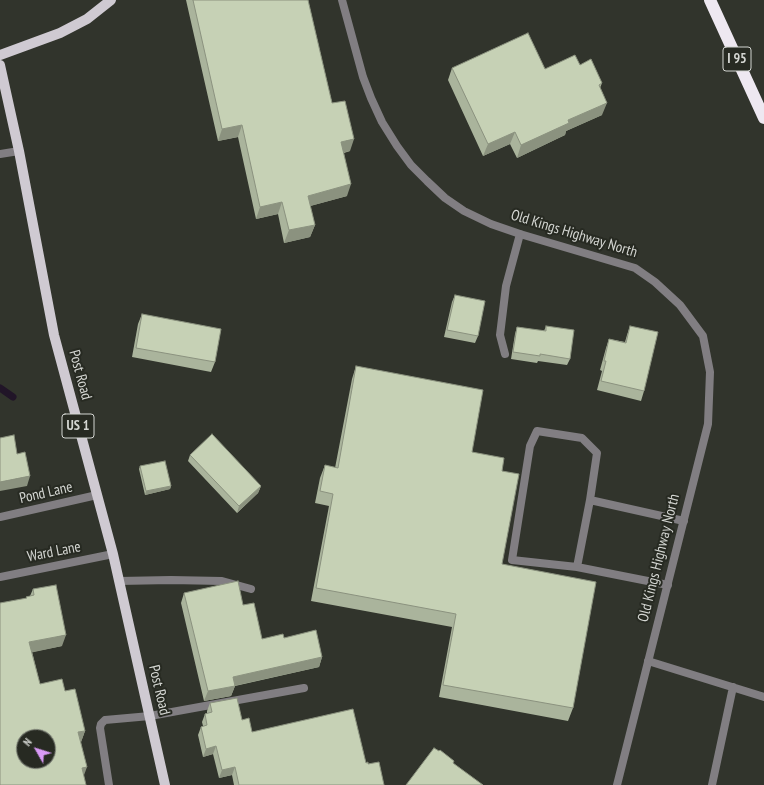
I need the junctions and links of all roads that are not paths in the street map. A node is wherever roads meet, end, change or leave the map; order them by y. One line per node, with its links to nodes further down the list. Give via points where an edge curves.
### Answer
1 (111, 0): 4 (main road, via 87,19 60,34)
2 (342, 0): 9 (street, Old Kings Highway North, via 371,98 382,122 411,165 445,198 464,211)
3 (710, 0): 6 (highway, I 95)
4 (0, 56)
5 (0, 65): 7 (main road, Post Road / US 1)
6 (764, 118)
7 (19, 151): 8 (street); 11 (main road, Post Road / US 1, via 54,335)
8 (0, 154)
9 (520, 234): 10 (street, via 506,286 500,336); 14 (street, Old Kings Highway North, via 635,268 656,282 680,305 702,336 710,372 708,424)
10 (505, 354)
11 (97, 495): 13 (street, Pond Lane); 15 (main road, Post Road / US 1)
12 (590, 500): 14 (street); 16 (street); 16 (street, via 597,454 582,438 537,431 530,446 512,560)
13 (0, 517)
14 (684, 521): 19 (street, Old Kings Highway North)
15 (113, 554): 17 (street, Ward Lane); 18 (main road, Post Road / US 1)
16 (577, 567): 19 (street)
17 (0, 577)
18 (119, 582): 20 (street, via 222,581); 25 (main road, Post Road / US 1)
19 (668, 585): 21 (street, Old Kings Highway North)
20 (251, 589)
21 (648, 661): 22 (street); 28 (street, Old Kings Highway North)
22 (733, 687): 24 (street); 29 (street)
23 (304, 688): 25 (street)
24 (764, 697)
25 (150, 716): 26 (street, via 105,720 100,724); 27 (main road, Post Road / US 1)
26 (109, 785)
27 (163, 785)
28 (617, 785)
29 (712, 785)

